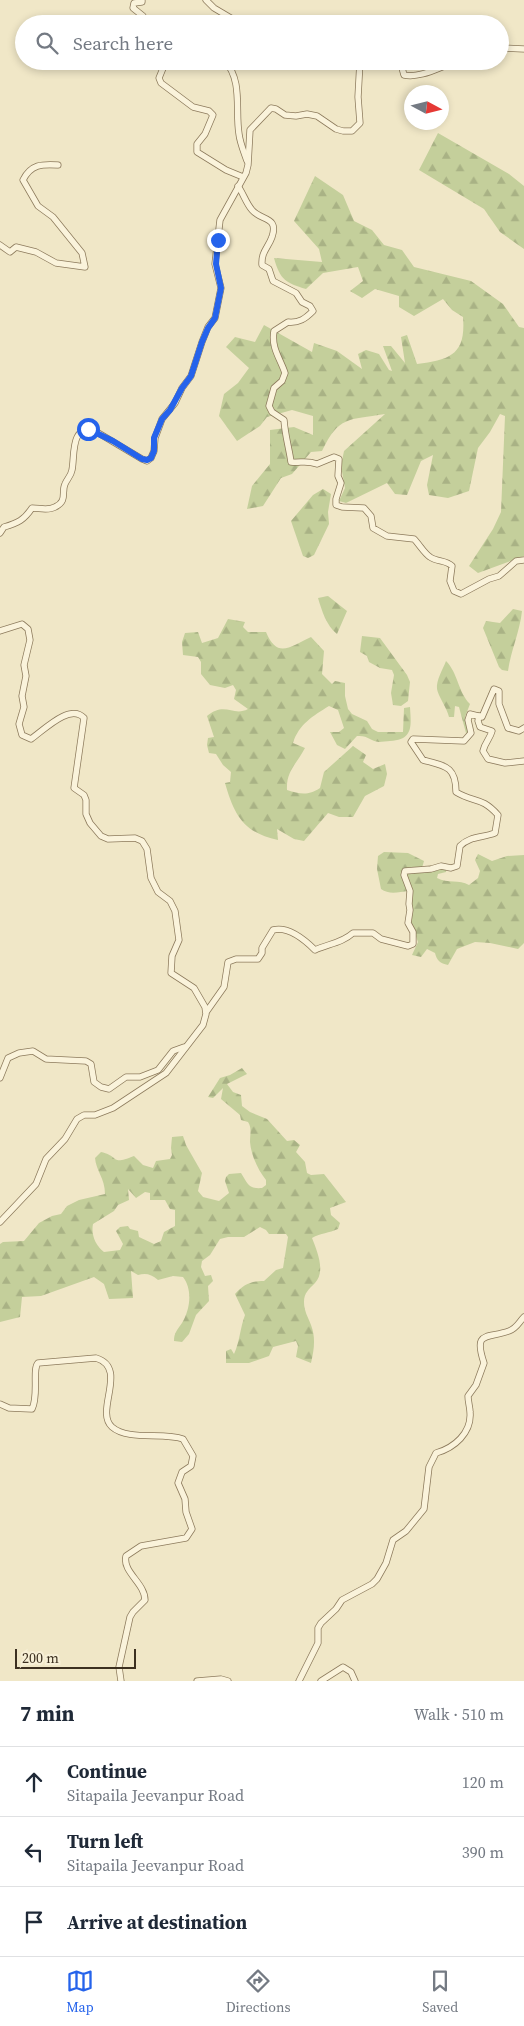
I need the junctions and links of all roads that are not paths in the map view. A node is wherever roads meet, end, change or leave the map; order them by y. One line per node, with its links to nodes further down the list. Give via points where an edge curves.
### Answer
1 (142, 0): 3 (street, via 134,3 132,8)
2 (206, 0): 4 (street)
3 (142, 15)
4 (225, 15)
5 (509, 48): 6 (street)
6 (524, 49)
7 (162, 70): 14 (street, via 160,83 193,107 214,115 197,144 197,152)
8 (231, 70): 13 (street, via 238,96 239,134)
9 (360, 70): 13 (street, via 360,123 355,129 343,131 316,116 285,115 271,108 250,130)
10 (403, 70): 11 (street, via 404,75 409,76)
11 (434, 70)
12 (58, 165): 16 (street, via 40,164 27,171 22,180 38,206 52,217 82,253 85,267 56,263 36,252 16,247 10,252)
13 (248, 165): 14 (street)
14 (243, 177): 15 (street)
15 (238, 186): 17 (street, via 220,220 216,264 221,288 215,318 202,342 191,376 162,419 154,438 151,458 142,459 95,431 81,432 76,438 72,472 64,485 65,497 57,507 47,510 32,508 26,518 4,527); 18 (street, via 252,210 273,225 272,236 261,258 262,265 269,269 273,281 296,293 313,311 305,319 288,322 274,331 272,340 286,373 274,388 269,406 284,420 291,462 308,460 317,464 334,457 339,459 341,483 336,505 364,508 371,516 373,528 387,536 414,539 428,556 448,562 452,566 450,581 454,591 461,594 499,576 516,561)
16 (0, 246)
17 (0, 533)
18 (524, 560)
19 (0, 631): 23 (street, via 22,624 28,629 30,640 24,665 24,707 19,724 22,735 31,739 66,714 74,713 84,718 74,788 84,795 86,814 101,836 108,839 136,838 147,849 151,878 174,911 179,940 172,956 171,973 194,988)
20 (479, 716): 21 (street, via 482,717 494,689 499,691 499,704 508,728 519,731); 22 (street, via 480,727 492,731 483,751 488,759 505,763); 23 (street, via 470,714 471,733 464,741 413,739 411,742 423,760 446,767 454,775 456,792 465,798 489,804 498,815 495,832 472,838 460,846 458,866 405,871 410,891 408,923 413,932 413,944 408,946 381,939 373,933 353,933 344,941 315,950 306,940 278,928 273,930 258,959 228,962 224,987)
21 (524, 728)
22 (524, 761)
23 (206, 1014): 24 (street, via 203,1025)
24 (186, 1046): 25 (street, via 172,1051 158,1070 140,1077 126,1077 109,1089 94,1082 91,1064 86,1061 46,1059 33,1052 8,1058); 26 (street, via 166,1073 113,1108 77,1120 42,1166 36,1184)
25 (0, 1078)
26 (0, 1222)
27 (524, 1317): 32 (street, via 510,1331 490,1334 480,1343 484,1363 468,1396 469,1424 464,1435 432,1459 424,1509 406,1531 393,1540 377,1579 342,1600 321,1623 318,1643)
28 (0, 1404): 29 (street, via 32,1409 37,1387 35,1365 38,1363 102,1359 112,1382 106,1406 112,1427 122,1432 183,1439 193,1456 191,1466 182,1472 178,1482 185,1499 191,1533 186,1538 141,1546 126,1556 126,1565 143,1590 145,1600 130,1617 119,1667)
29 (121, 1681)
30 (197, 1681): 31 (street)
31 (228, 1681)
32 (299, 1681)
33 (321, 1681): 34 (street, via 343,1667 351,1672)
34 (355, 1681)

